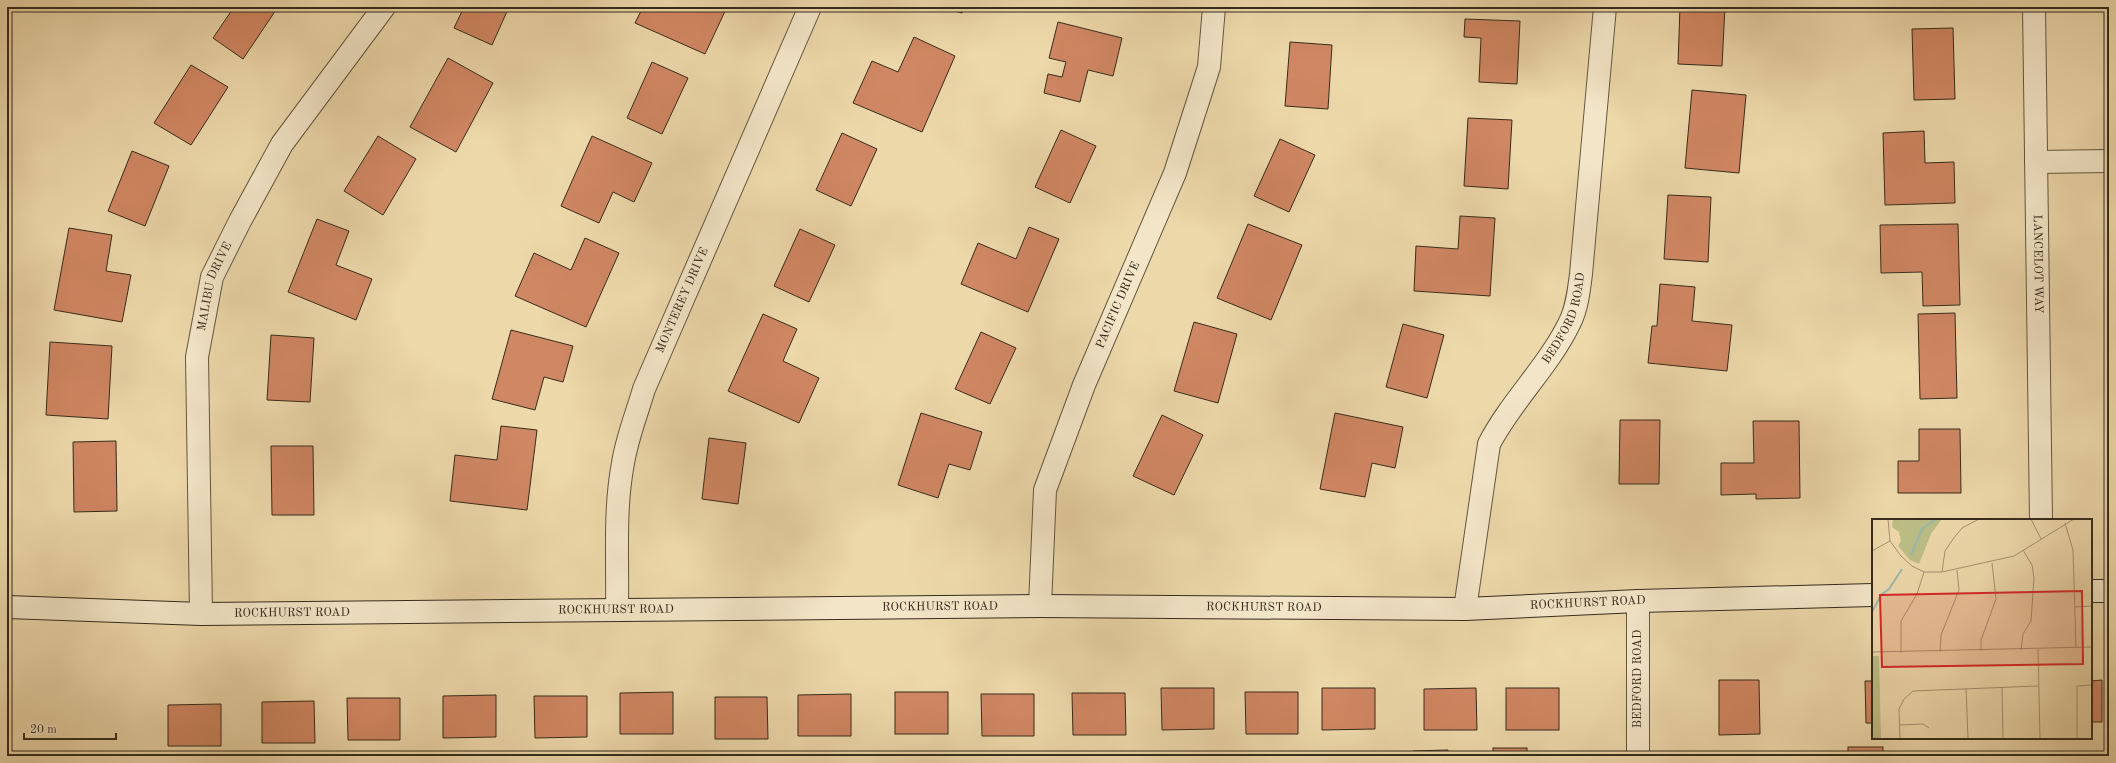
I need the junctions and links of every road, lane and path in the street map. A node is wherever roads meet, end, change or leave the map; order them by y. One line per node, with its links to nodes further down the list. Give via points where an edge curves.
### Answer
1 (384, 7): 17 (street, MALIBU DRIVE, via 282,144 212,277 197,357)
2 (810, 7): 16 (street, MONTEREY DRIVE, via 644,389 629,436 619,493)
3 (1214, 7): 13 (street, PACIFIC DRIVE, via 1209,67 1175,173 1084,385 1045,490)
4 (1605, 7): 15 (street, BEDFORD ROAD, via 1576,306 1571,322 1489,444)
5 (2034, 7): 7 (street, LANCELOT WAY)
6 (2109, 161): 7 (street)
7 (2036, 162): 8 (street, LANCELOT WAY)
8 (2042, 519)
9 (2092, 591): 10 (street)
10 (2109, 591)
11 (1872, 595): 12 (street, ROCKHURST ROAD)
12 (1638, 601): 15 (street, ROCKHURST ROAD); 18 (street, BEDFORD ROAD)
13 (1040, 606): 15 (street, ROCKHURST ROAD); 16 (street, ROCKHURST ROAD)
14 (7, 607): 17 (street, ROCKHURST ROAD)
15 (1465, 609)
16 (617, 610): 17 (street, ROCKHURST ROAD)
17 (201, 614)
18 (1638, 756)

